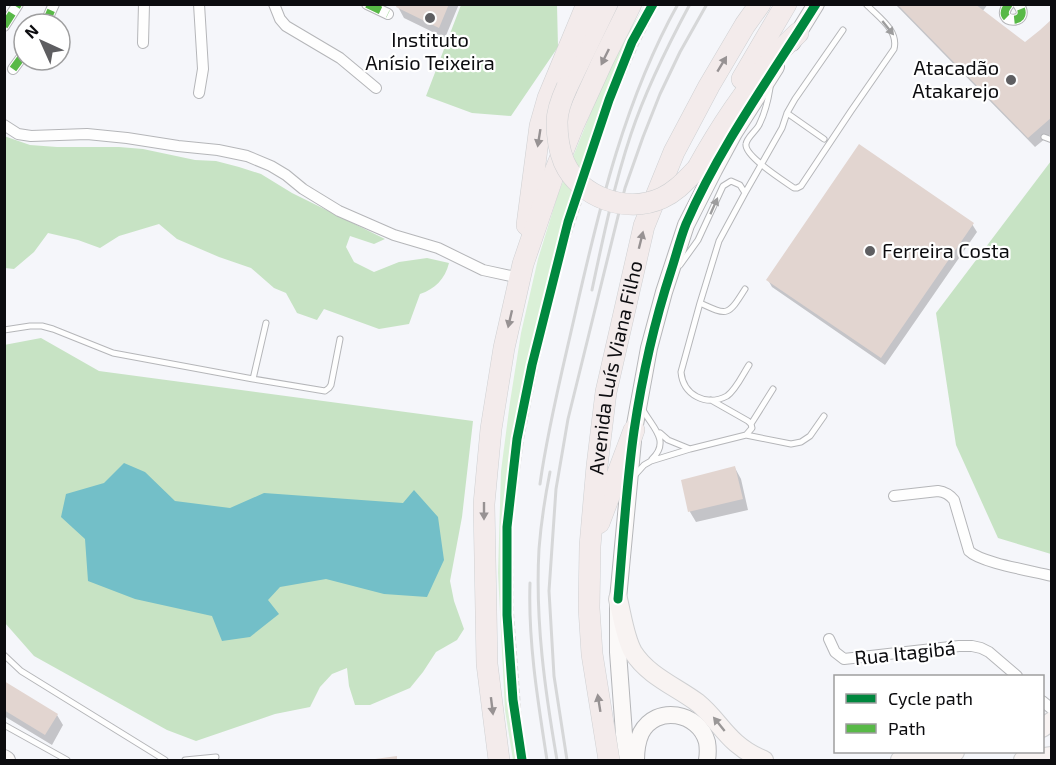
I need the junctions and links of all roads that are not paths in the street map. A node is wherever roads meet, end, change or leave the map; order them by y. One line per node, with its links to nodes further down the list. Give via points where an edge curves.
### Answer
1 (18, 4): 18 (street)
2 (140, 4): 16 (street)
3 (152, 4): 16 (street)
4 (199, 4): 24 (street, via 203,69)
5 (274, 4): 23 (street, via 286,26 340,58)
6 (367, 4): 17 (street)
7 (587, 4): 33 (highway, one-way to 33, via 540,126)
8 (607, 4): 30 (highway, bridge, via 567,87 557,120 559,147 574,178 606,200 645,203 677,190)
9 (631, 4): 33 (highway, one-way to 33, via 573,126)
10 (760, 4): 54 (highway, Avenida Luís Viana Filho, one-way to 10, via 606,392 644,226 674,152)
11 (786, 4): 30 (highway)
12 (816, 4): 20 (main road, Avenida Luís Viana Filho)
13 (866, 4): 31 (lane, one-way to 31, via 894,35 896,44 890,57 801,186 795,188)
14 (1009, 4): 15 (street, via 1005,14 1013,20 1022,14)
15 (1018, 4)
16 (144, 5): 21 (street)
17 (388, 14)
18 (4, 26)
19 (843, 30): 25 (lane)
20 (798, 33): 22 (main road, Avenida Luís Viana Filho); 30 (highway, via 758,77)
21 (143, 43)
22 (773, 72): 31 (lane, via 766,109 746,146); 35 (main road, Avenida Luís Viana Filho, via 734,133 686,225)
23 (376, 88)
24 (199, 93)
25 (787, 113): 28 (lane); 31 (lane)
26 (4, 125): 33 (street, via 18,134 31,136 87,134 247,156 271,166 339,211 394,235 438,248 483,270)
27 (1044, 137): 29 (lane)
28 (824, 139)
29 (1052, 140)
30 (702, 160)
31 (762, 165): 32 (lane)
32 (745, 193): 35 (lane, one-way to 32, via 698,240 723,186 735,182); 36 (lane, via 719,241)
33 (521, 271): 67 (highway, one-way to 67, via 491,429 484,504 487,664)
34 (745, 289): 36 (lane, via 727,311)
35 (664, 292): 44 (main road, Avenida Luís Viana Filho)
36 (700, 303): 43 (lane, via 682,381 693,395)
37 (266, 323): 41 (lane)
38 (4, 330): 41 (lane, via 42,326 112,353)
39 (340, 339): 41 (lane, via 331,385 325,391)
40 (749, 365): 43 (lane, via 728,395)
41 (252, 380)
42 (774, 389): 46 (lane)
43 (711, 400): 46 (lane)
44 (639, 401): 47 (main road, Avenida Luís Viana Filho); 48 (lane)
45 (824, 416): 49 (lane, via 801,442 791,444)
46 (751, 424): 49 (lane)
47 (634, 430): 52 (main road, Avenida Luís Viana Filho); 54 (highway)
48 (657, 430): 50 (lane, via 668,440); 51 (lane, via 659,448)
49 (746, 435): 50 (lane)
50 (690, 449): 51 (lane)
51 (651, 461): 52 (lane)
52 (628, 485): 56 (main road, Avenida Luís Viana Filho)
53 (894, 496): 55 (street, via 938,491 950,495 969,551 974,555)
54 (590, 546): 68 (highway, Avenida Luís Viana Filho, one-way to 54, via 592,654)
55 (1052, 576)
56 (618, 599): 69 (main road, Avenida Luís Viana Filho, via 618,652); 72 (main road, one-way to 56, via 748,753 704,709 641,662 631,648)
57 (829, 639): 59 (street, Rua Itagibá, via 844,660 972,646 989,652)
58 (4, 655): 65 (lane, via 21,671)
59 (1016, 675)
60 (4, 725): 64 (lane)
61 (948, 753): 73 (main road)
62 (216, 757): 66 (lane)
63 (1042, 758): 74 (main road)
64 (67, 760)
65 (165, 760)
66 (185, 760)
67 (499, 760)
68 (609, 760)
69 (628, 760)
70 (636, 760): 71 (main road, via 637,743 647,724 667,714 696,724 707,741)
71 (707, 760)
72 (764, 760)
73 (900, 760)
74 (1023, 760)

